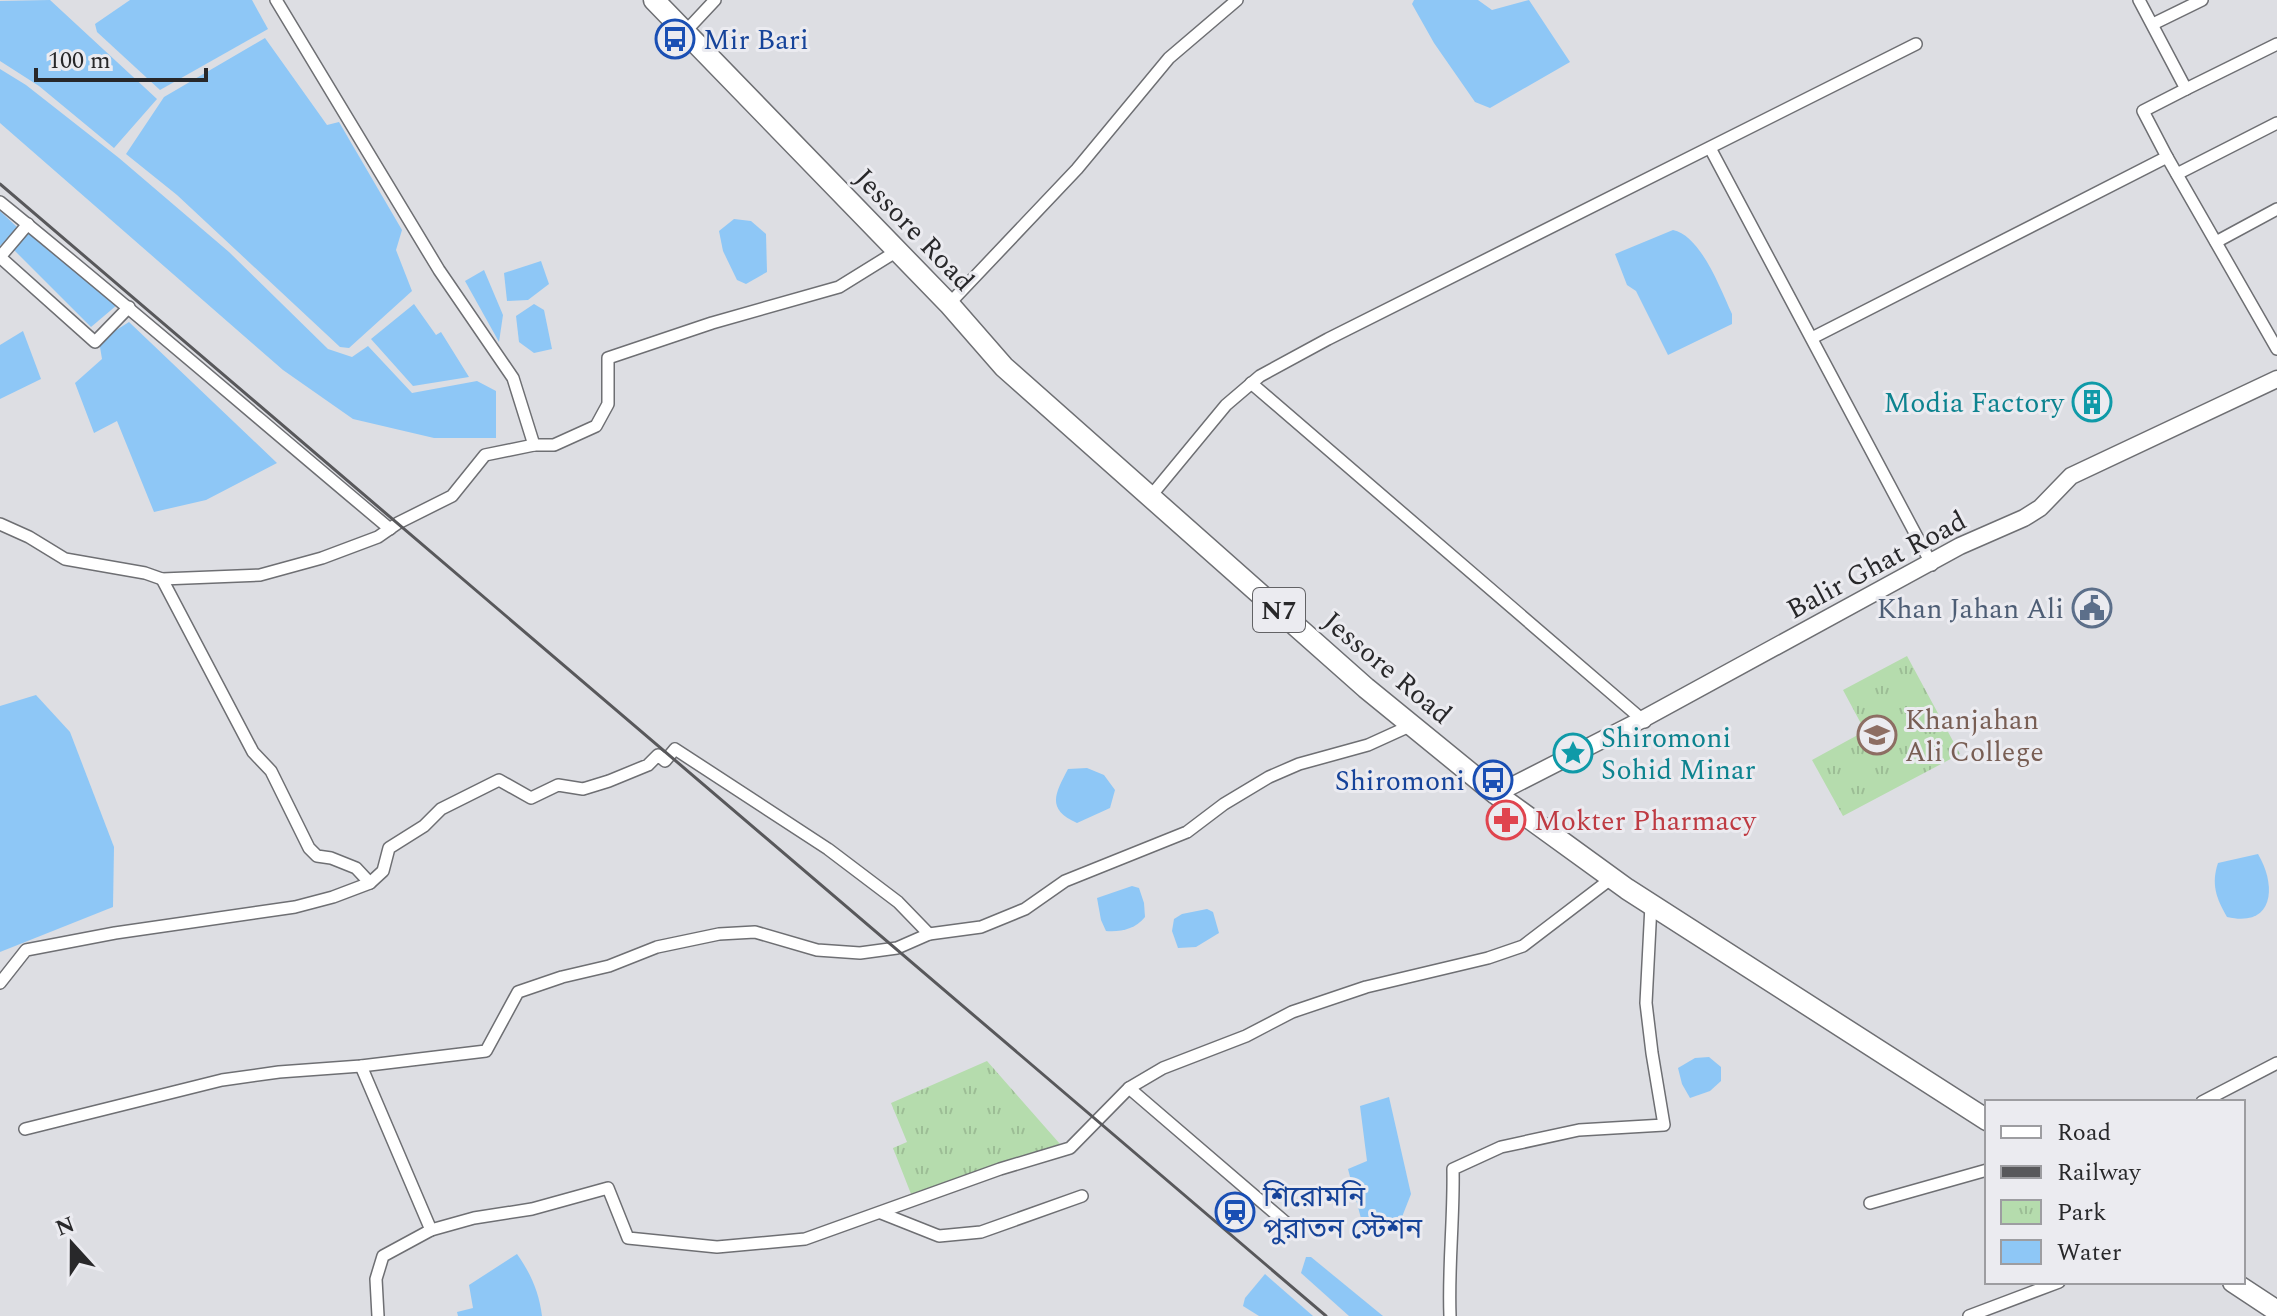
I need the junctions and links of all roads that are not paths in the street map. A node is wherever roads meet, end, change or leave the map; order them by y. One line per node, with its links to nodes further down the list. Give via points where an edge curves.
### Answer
1 (276, 0): 27 (street, via 439,270 513,378)
2 (654, 0): 8 (highway, Jessore Road / N7)
3 (715, 0): 8 (street)
4 (1237, 0): 21 (street, via 1169,58 1077,169)
5 (2139, 0): 7 (street)
6 (2202, 0): 7 (street)
7 (2153, 24): 11 (street)
8 (685, 32): 20 (highway, Jessore Road / N7)
9 (1916, 44): 13 (street)
10 (2277, 44): 11 (street)
11 (2186, 89): 14 (street, via 2143,111)
12 (2277, 123): 15 (street)
13 (1710, 148): 23 (street); 26 (street, via 1328,339)
14 (2167, 157): 15 (street); 23 (street)
15 (2177, 174): 19 (street)
16 (0, 202): 18 (street)
17 (2277, 209): 19 (street)
18 (28, 224): 22 (street); 22 (street, via 0,257 95,342)
19 (2216, 242): 24 (street)
20 (897, 251): 21 (highway, Jessore Road / N7); 27 (street, via 839,287 608,358 608,404 596,426 554,445)
21 (949, 304): 28 (highway, Jessore Road / N7, via 1004,367)
22 (129, 307): 30 (street)
23 (1812, 338): 31 (street)
24 (2277, 349)
25 (2277, 382): 31 (street, Balir Ghat Road, via 2074,480 2044,512)
26 (1251, 383): 28 (street, via 1226,405); 33 (street)
27 (534, 445): 30 (street, via 485,455 452,496)
28 (1150, 497): 34 (highway, Jessore Road / N7)
29 (0, 524): 32 (street, via 65,559)
30 (390, 529): 32 (street, via 322,558 260,575)
31 (1932, 564): 33 (street, Balir Ghat Road)
32 (162, 579): 37 (street, via 309,848 317,856 356,868)
33 (1645, 721): 35 (street, Balir Ghat Road)
34 (1412, 725): 35 (highway, Jessore Road / N7); 39 (street, via 1269,777 1187,832 1065,881 1025,909 981,927)
35 (1498, 795): 36 (highway, Jessore Road / N7)
36 (1612, 878): 38 (highway, Jessore Road / N7); 43 (street, via 1523,946 1292,1012)
37 (370, 883): 39 (street, via 383,871 389,848 441,809 499,780 531,798 558,785 583,789 648,765 658,755 665,761 675,749 828,849 898,902); 40 (street, via 295,907 26,950)
38 (1651, 905): 45 (highway, Jessore Road / N7); 57 (street, via 1646,1003 1664,1125 1579,1130 1501,1147 1453,1169)
39 (929, 934): 42 (street, via 897,948 860,953 817,950 755,932 657,947 518,992 486,1051)
40 (0, 983)
41 (2277, 1063): 44 (street)
42 (361, 1066): 46 (street, via 222,1080); 52 (street)
43 (1129, 1088): 50 (street, via 1070,1148); 51 (street)
44 (2206, 1100)
45 (1985, 1119)
46 (25, 1129)
47 (1985, 1171): 49 (street)
48 (1082, 1196): 50 (street, via 981,1232 939,1236)
49 (1870, 1203)
50 (881, 1213): 52 (street, via 805,1239 717,1247 628,1238 608,1188)
51 (1291, 1227)
52 (431, 1230): 56 (street, via 383,1256 376,1279)
53 (2054, 1284): 58 (street)
54 (2236, 1284): 55 (highway)
55 (2277, 1311)
56 (378, 1316)
57 (1450, 1316)
58 (1969, 1316)

